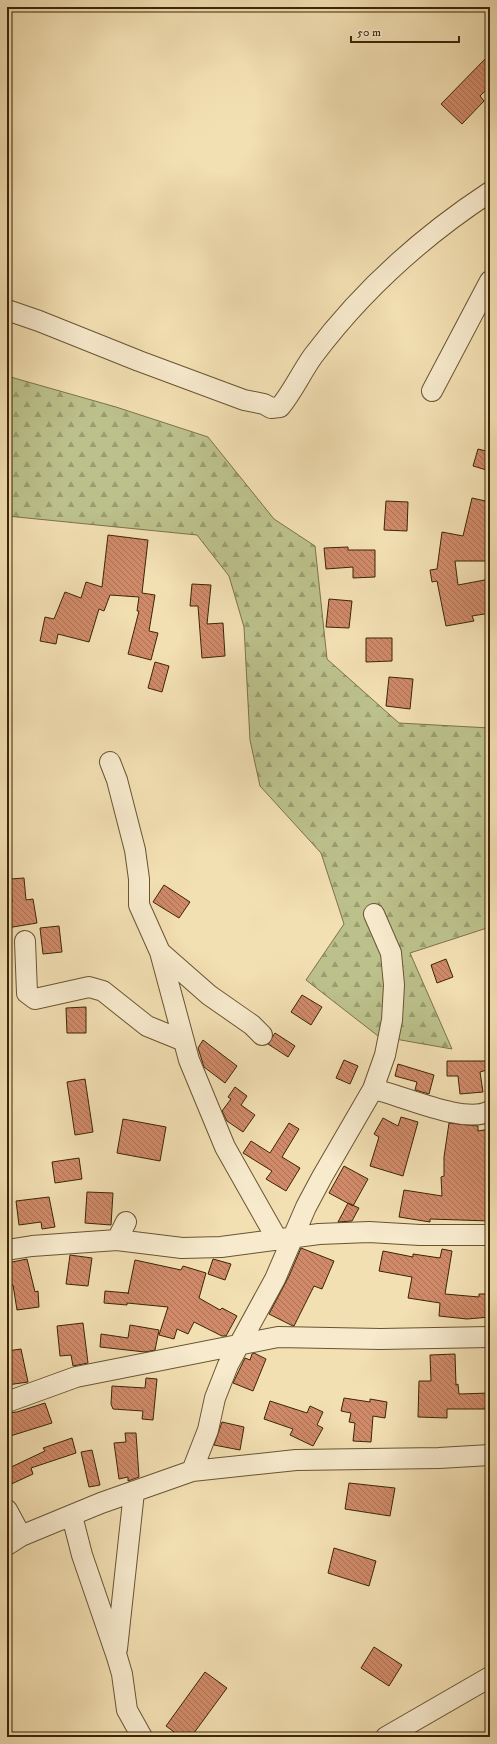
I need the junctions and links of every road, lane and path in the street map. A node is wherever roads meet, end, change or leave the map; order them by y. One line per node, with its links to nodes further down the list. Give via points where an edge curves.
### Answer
1 (490, 192): 3 (street, via 453,217 352,309 313,357 280,407 271,408 244,400)
2 (490, 281): 4 (street)
3 (7, 310)
4 (432, 391)
5 (110, 762): 8 (street, via 135,850 139,905)
6 (374, 914): 11 (street, via 391,953 394,985 392,1020 385,1055)
7 (25, 941): 10 (street, via 27,993 34,999 89,987 103,991 147,1026)
8 (160, 952): 9 (street); 10 (street)
9 (262, 1035)
10 (184, 1041): 15 (street, via 189,1060 225,1147)
11 (372, 1089): 12 (street, via 457,1113 483,1114); 15 (street)
12 (490, 1111)
13 (126, 1222): 16 (street)
14 (490, 1235): 15 (street, via 369,1232)
15 (285, 1238): 16 (street, via 221,1247 182,1248); 19 (street, via 275,1279)
16 (117, 1240): 17 (street)
17 (7, 1250)
18 (490, 1337): 19 (street, via 278,1337)
19 (238, 1345): 20 (street, via 76,1376); 22 (street, via 215,1398 208,1430)
20 (7, 1402)
21 (490, 1455): 22 (street, via 296,1460)
22 (192, 1471): 23 (street)
23 (134, 1492): 25 (street); 27 (street)
24 (7, 1510): 26 (street)
25 (72, 1516): 26 (street); 27 (street, via 82,1555)
26 (14, 1540)
27 (117, 1657): 29 (street, via 127,1710)
28 (490, 1677): 30 (street)
29 (142, 1737)
30 (386, 1737)

